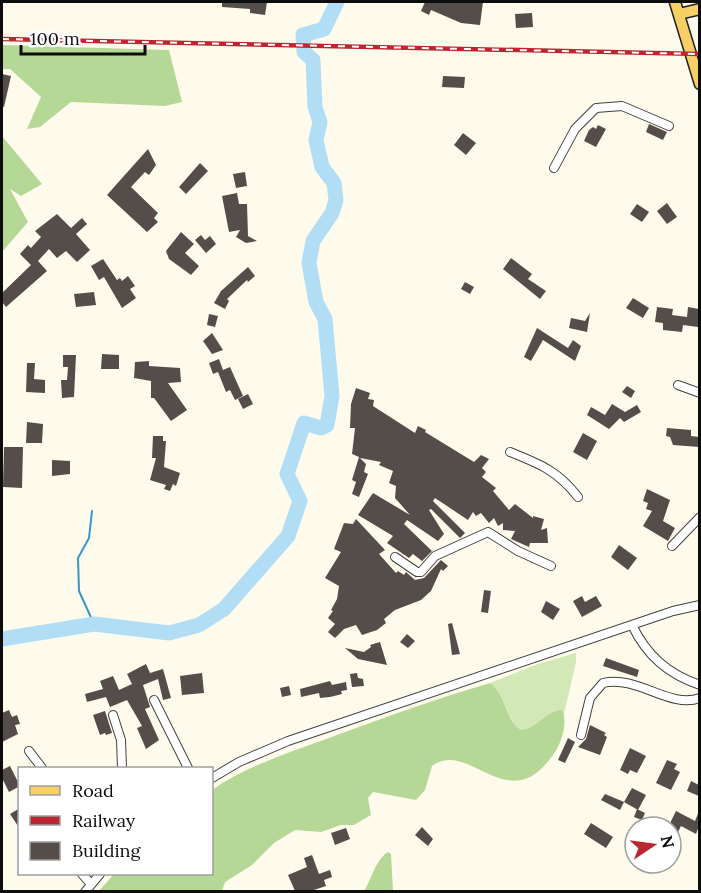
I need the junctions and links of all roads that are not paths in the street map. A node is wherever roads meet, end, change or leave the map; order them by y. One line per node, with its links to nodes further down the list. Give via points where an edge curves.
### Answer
1 (675, 2): 3 (main road)
2 (699, 9): 3 (main road)
3 (679, 14): 4 (main road)
4 (699, 84)
5 (669, 126): 6 (street, via 633,110 616,106 596,108 582,120)
6 (554, 168)
7 (678, 384): 8 (street)
8 (699, 393)
9 (510, 452): 10 (street, via 550,469)
10 (578, 497)
11 (699, 517): 12 (street)
12 (672, 546)
13 (395, 557): 14 (street, via 421,572 435,556 488,532)
14 (551, 566)
15 (699, 606): 16 (street)
16 (632, 625): 17 (street, via 657,662); 26 (street, via 288,741)
17 (699, 685)
18 (699, 698): 21 (street, via 686,701 625,682 603,683 590,698)
19 (153, 700): 25 (street)
20 (113, 715): 24 (street, via 121,740)
21 (581, 735)
22 (28, 751): 23 (street)
23 (41, 767)
24 (122, 767)
25 (187, 767)
26 (213, 777)
27 (98, 875): 28 (street)
28 (88, 888)

